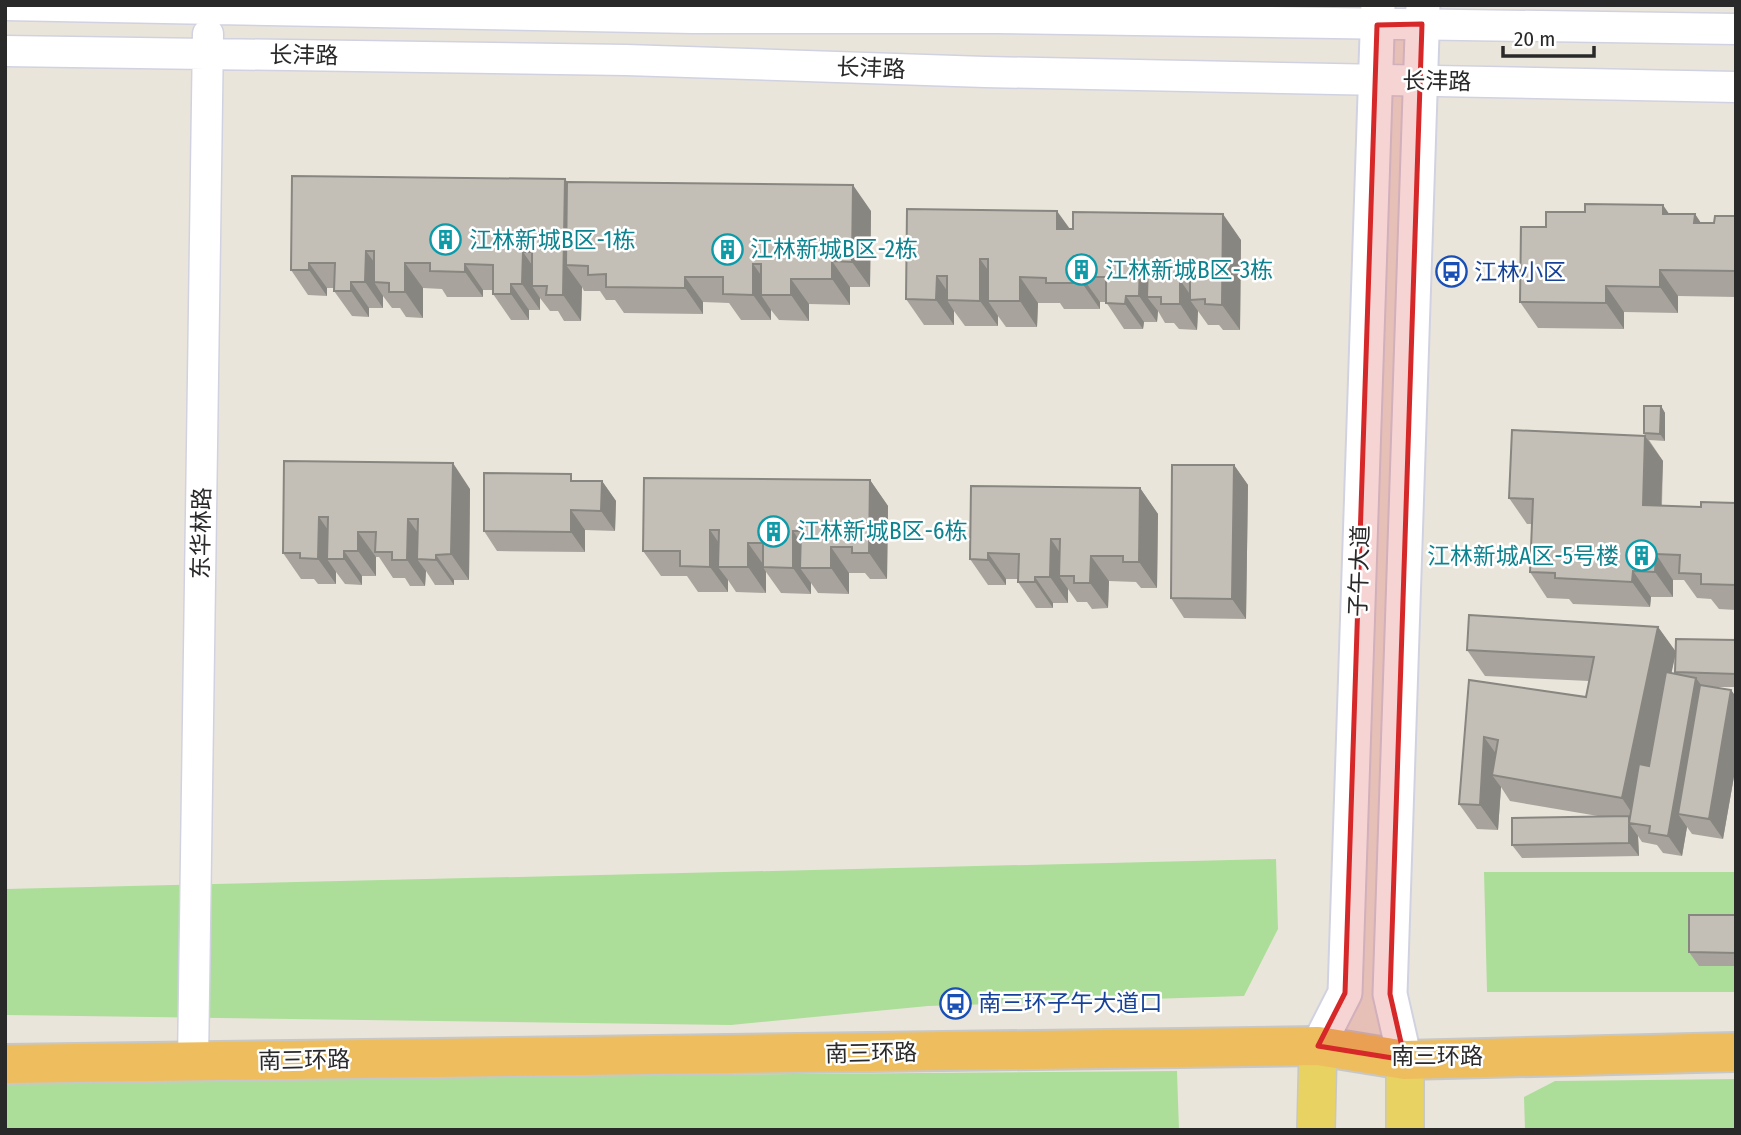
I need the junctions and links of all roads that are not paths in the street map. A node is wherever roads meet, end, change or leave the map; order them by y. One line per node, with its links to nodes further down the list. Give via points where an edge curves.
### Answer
1 (5, 5): 2 (street, 长沣路)
2 (208, 7): 4 (street, 长沣路, via 665,18); 7 (street, 东华林路)
3 (1422, 14): 4 (street, 长沣路); 5 (street, 长沣路); 9 (main road, 子午大道)
4 (1378, 15): 8 (main road, 子午大道)
5 (1736, 29)
6 (5, 51): 7 (street, 长沣路)
7 (208, 54): 8 (street, 长沣路); 14 (street, 东华林路)
8 (1375, 79): 9 (street, 长沣路); 11 (main road, 子午大道, via 1345,993)
9 (1421, 81): 10 (street, 长沣路); 13 (main road, 子午大道, via 1390,994)
10 (1736, 86)
11 (1318, 1046): 13 (highway, 南三环路); 14 (highway, 南三环路); 16 (main road, 子午大道)
12 (1736, 1052): 13 (highway, 南三环路)
13 (1405, 1060): 17 (main road, 子午大道)
14 (193, 1062): 15 (highway, 南三环路)
15 (5, 1063)
16 (1316, 1130)
17 (1405, 1130)

